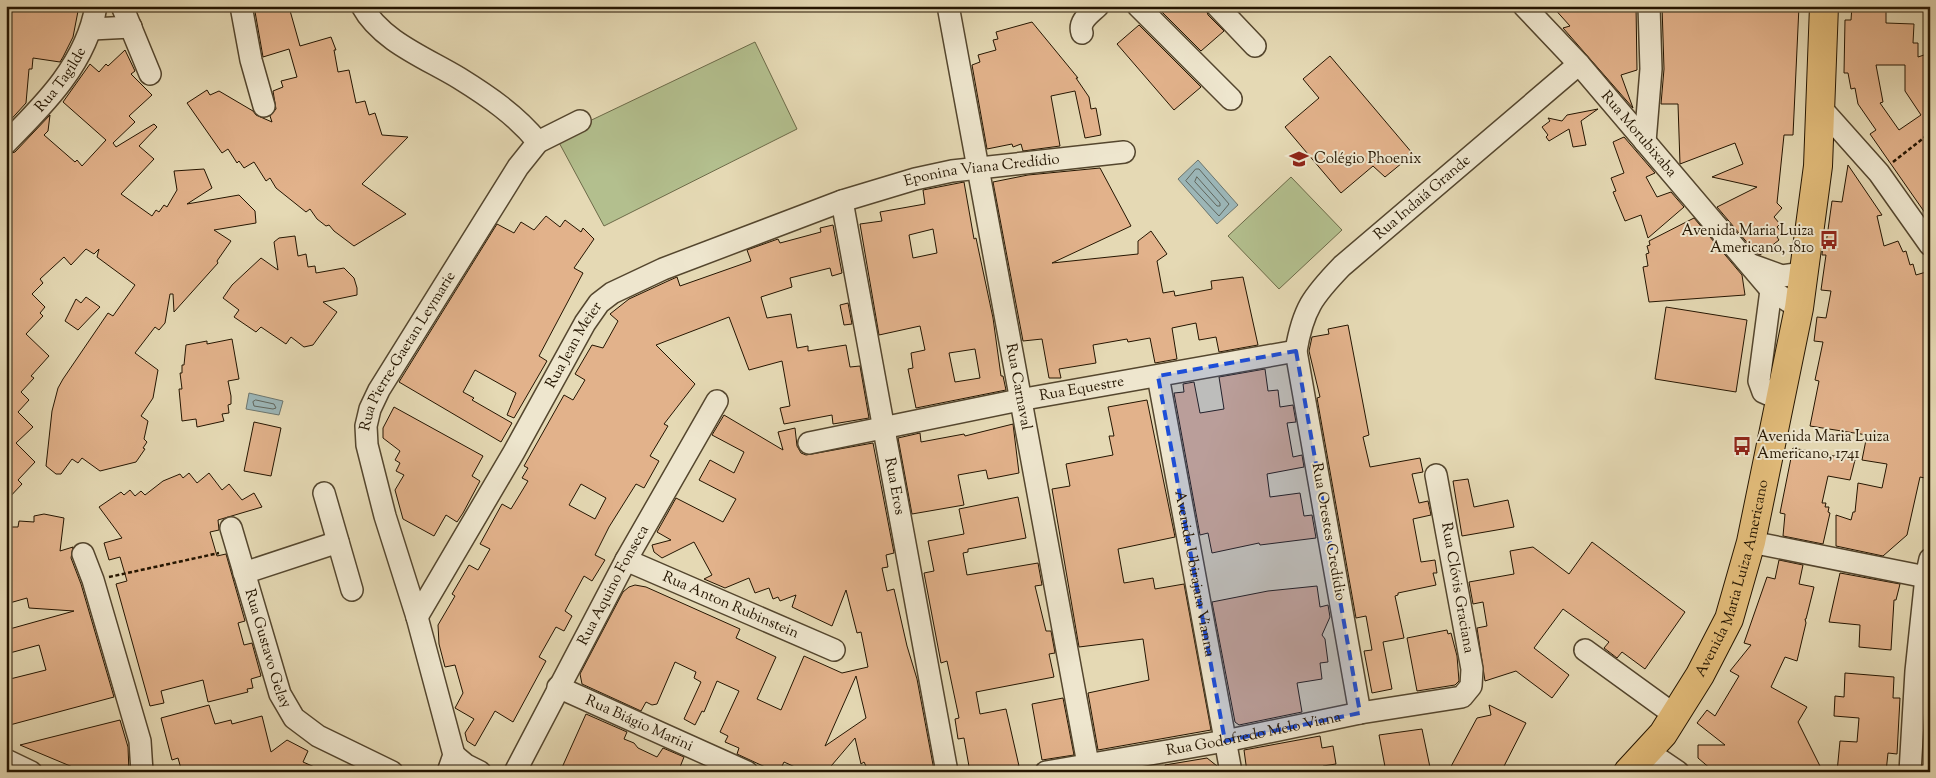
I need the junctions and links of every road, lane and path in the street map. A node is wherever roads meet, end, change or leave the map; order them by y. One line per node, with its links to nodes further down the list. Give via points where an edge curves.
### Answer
1 (96, 6): 13 (street, Rua Tagilde)
2 (122, 6): 12 (street)
3 (241, 6): 19 (street)
4 (362, 6): 24 (street, via 368,17 388,36 508,111)
5 (1098, 6): 14 (street, via 1083,22)
6 (1138, 6): 18 (street)
7 (1217, 6): 15 (street)
8 (1524, 6): 16 (street, Rua Morubixaba)
9 (1650, 6): 25 (street, via 1651,69)
10 (1824, 6): 20 (main road, Avenida Maria Luiza Americano)
11 (949, 11): 29 (street, Rua Carnaval)
12 (131, 27): 13 (street); 17 (street)
13 (92, 28): 27 (street, Rua Tagilde, via 74,65 36,113)
14 (1082, 33)
15 (1255, 46)
16 (1579, 64): 25 (street, Rua Morubixaba); 37 (street, Rua Indaiá Grande, via 1319,289 1306,308)
17 (150, 74)
18 (1231, 99)
19 (264, 106)
20 (1821, 108): 23 (main road, Avenida Maria Luiza Americano); 26 (street)
21 (580, 121): 24 (street, Rua Pierre-Gaetan Leymarie)
22 (1930, 133): 30 (path)
23 (1820, 139): 26 (street, via 1837,137); 34 (main road, Avenida Maria Luiza Americano)
24 (538, 142): 56 (street, Rua Pierre-Gaetan Leymarie, via 506,183 370,409 366,426 367,445 385,516)
25 (1645, 142): 33 (street, Rua Morubixaba)
26 (1852, 142): 30 (street)
27 (6, 143)
28 (1124, 152): 29 (street, Eponina Viana Credídio)
29 (977, 168): 31 (street, Eponina Viana Credídio, via 915,179); 39 (street, Rua Carnaval)
30 (1879, 173): 32 (street)
31 (842, 201): 42 (street, Rua Eros); 56 (street, Rua Jean Meier, via 663,269 612,293 600,303)
32 (1930, 246)
33 (1752, 265): 34 (street, Rua Morubixaba, via 1782,276); 35 (street, Rua Morubixaba)
34 (1804, 273): 36 (main road, Avenida Maria Luiza Americano)
35 (1771, 290): 36 (street, Rua Morubixaba); 40 (street, via 1758,380 1763,392)
36 (1799, 308): 40 (main road, Avenida Maria Luiza Americano)
37 (1296, 351): 38 (street, Rua Equestre); 63 (street, Rua Orestes Credídio)
38 (1158, 376): 39 (street, Rua Equestre); 67 (street, Avenida Ubirajara Vianna)
39 (1019, 400): 42 (street, Rua Equestre); 72 (street, Rua Carnaval)
40 (1781, 400): 48 (main road, Avenida Maria Luiza Americano)
41 (717, 401): 51 (street, Rua Aquino Fonseca)
42 (884, 428): 43 (street, Rua Equestre); 80 (street, Rua Eros)
43 (810, 443)
44 (1436, 475): 62 (street, Rua Clóvis Graciana, via 1472,669 1471,686)
45 (324, 493): 47 (street)
46 (231, 528): 49 (street, Rua Gustavo Gelay)
47 (338, 542): 53 (street); 55 (street)
48 (1751, 542): 52 (street); 64 (main road, Avenida Maria Luiza Americano, via 1729,619)
49 (237, 549): 53 (street, Rua Gustavo Gelay); 54 (path)
50 (83, 554): 54 (street)
51 (626, 560): 57 (street, Rua Anton Rubinstein); 60 (street, Rua Aquino Fonseca)
52 (1928, 570): 59 (street)
53 (244, 573): 76 (street, Rua Gustavo Gelay, via 280,694 294,718 318,736)
54 (93, 580): 66 (street)
55 (352, 590)
56 (417, 617): 71 (street, Rua Pierre-Gaetan Leymarie)
57 (834, 650)
58 (1585, 650): 64 (street)
59 (1916, 671): 61 (street); 68 (street)
60 (558, 687): 78 (street, Rua Aquino Fonseca); 79 (street, Rua Biágio Marini)
61 (1930, 694)
62 (1462, 697): 63 (street, Rua Godofredo Melo Viana)
63 (1360, 713): 67 (street, Rua Godofredo Melo Viana)
64 (1676, 716): 69 (main road, Avenida Maria Luiza Americano)
65 (1930, 733): 68 (street)
66 (140, 740): 74 (street); 75 (street)
67 (1225, 741): 72 (street, Rua Godofredo Melo Viana); 82 (street, Avenida Ubirajara Vianna)
68 (1911, 744): 85 (street)
69 (1647, 751): 83 (main road, Avenida Maria Luiza Americano); 84 (street)
70 (6, 760): 73 (street)
71 (451, 763): 77 (street, via 466,765)
72 (1088, 764): 81 (street, Rua Godofredo Melo Viana)
73 (31, 772)
74 (142, 772)
75 (156, 772)
76 (392, 772)
77 (480, 772)
78 (515, 772)
79 (747, 772)
80 (947, 772)
81 (1046, 772)
82 (1231, 772)
83 (1628, 772)
84 (1678, 772)
85 (1910, 772)

